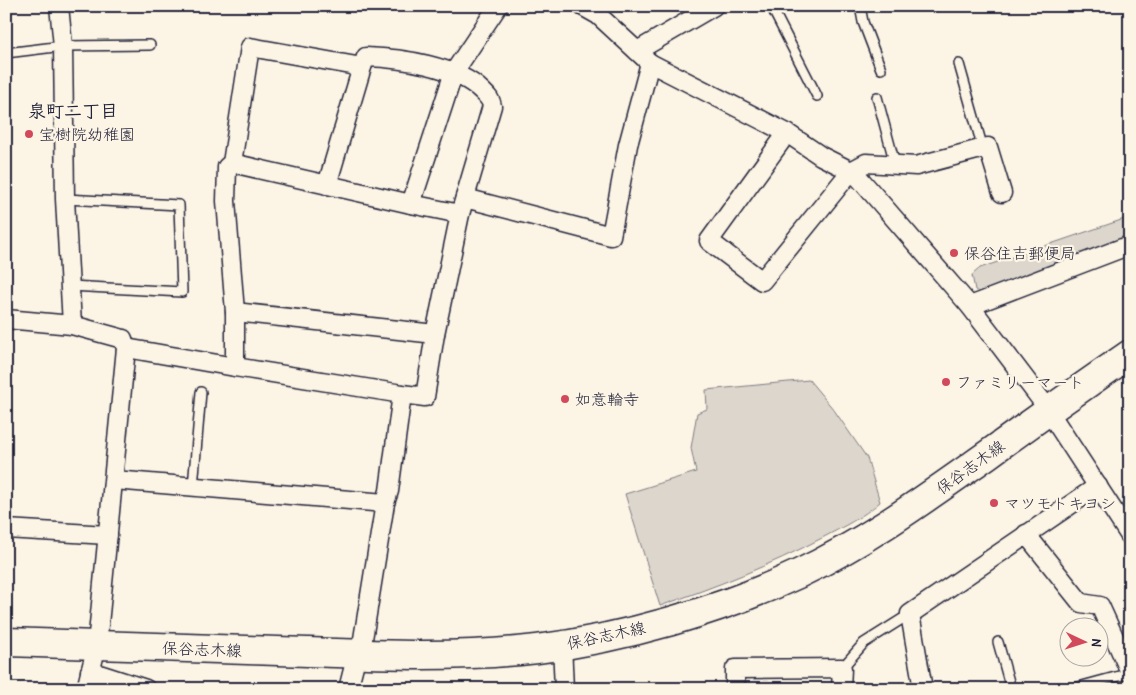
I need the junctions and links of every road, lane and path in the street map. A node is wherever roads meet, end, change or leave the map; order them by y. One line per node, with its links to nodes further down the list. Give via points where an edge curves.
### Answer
1 (59, 6): 8 (street)
2 (498, 6): 15 (street)
3 (582, 6): 7 (street)
4 (714, 6): 11 (street)
5 (772, 6): 16 (lane)
6 (860, 6): 14 (lane, via 862,22)
7 (600, 11): 11 (street)
8 (63, 46): 9 (lane); 10 (lane); 25 (street)
9 (150, 46)
10 (6, 53)
11 (644, 57): 18 (street); 27 (street, via 611,236)
12 (959, 64): 19 (lane)
13 (362, 67): 15 (street, via 366,57 378,57); 20 (street, via 250,47); 23 (street)
14 (881, 69)
15 (454, 72): 26 (street); 27 (street, via 473,82 491,100 492,106)
16 (817, 96)
17 (877, 97): 21 (lane)
18 (787, 133): 22 (street, via 821,156); 22 (street, via 709,241 762,281)
19 (983, 148): 21 (street, via 916,166); 24 (street, via 988,147)
20 (232, 164): 23 (street); 31 (street, via 227,167 226,201)
21 (895, 164): 22 (street, via 866,163)
22 (852, 171): 30 (street)
23 (327, 185): 26 (street)
24 (1002, 193)
25 (65, 199): 29 (street); 29 (lane, via 179,205 182,292)
26 (411, 204): 27 (street)
27 (462, 206): 34 (street)
28 (1130, 245): 30 (street)
29 (70, 286): 33 (street)
30 (970, 306): 40 (street)
31 (235, 312): 34 (street); 37 (street)
32 (6, 319): 33 (street)
33 (72, 325): 35 (street, via 123,339)
34 (435, 334): 39 (street, via 424,397)
35 (126, 348): 37 (street); 41 (street)
36 (1130, 354): 40 (main road, 保谷志木線)
37 (236, 367): 39 (street)
38 (201, 392): 42 (lane)
39 (402, 394): 44 (street)
40 (1049, 410): 43 (street); 52 (main road, 保谷志木線, via 884,527 799,573 673,620)
41 (114, 480): 42 (street); 48 (street)
42 (193, 486): 44 (street)
43 (1098, 486): 46 (street); 47 (street)
44 (385, 502): 53 (street)
45 (6, 529): 48 (street)
46 (1128, 531)
47 (1026, 534): 49 (street); 56 (street, via 1082,604 1100,606)
48 (108, 535): 54 (street)
49 (910, 614): 55 (lane, via 864,643); 63 (street)
50 (6, 642): 54 (main road, 保谷志木線)
51 (998, 642): 64 (lane)
52 (562, 644): 53 (main road, 保谷志木線, via 531,650 450,655); 60 (street)
53 (357, 654): 54 (main road, 保谷志木線); 59 (street)
54 (93, 658): 57 (street); 58 (street)
55 (842, 668): 61 (street, via 735,669); 62 (street)
56 (1130, 673): 65 (lane)
57 (86, 689)
58 (146, 689)
59 (348, 689)
60 (564, 689)
61 (735, 689)
62 (841, 689)
63 (923, 689)
64 (1011, 689)
65 (1071, 689)

